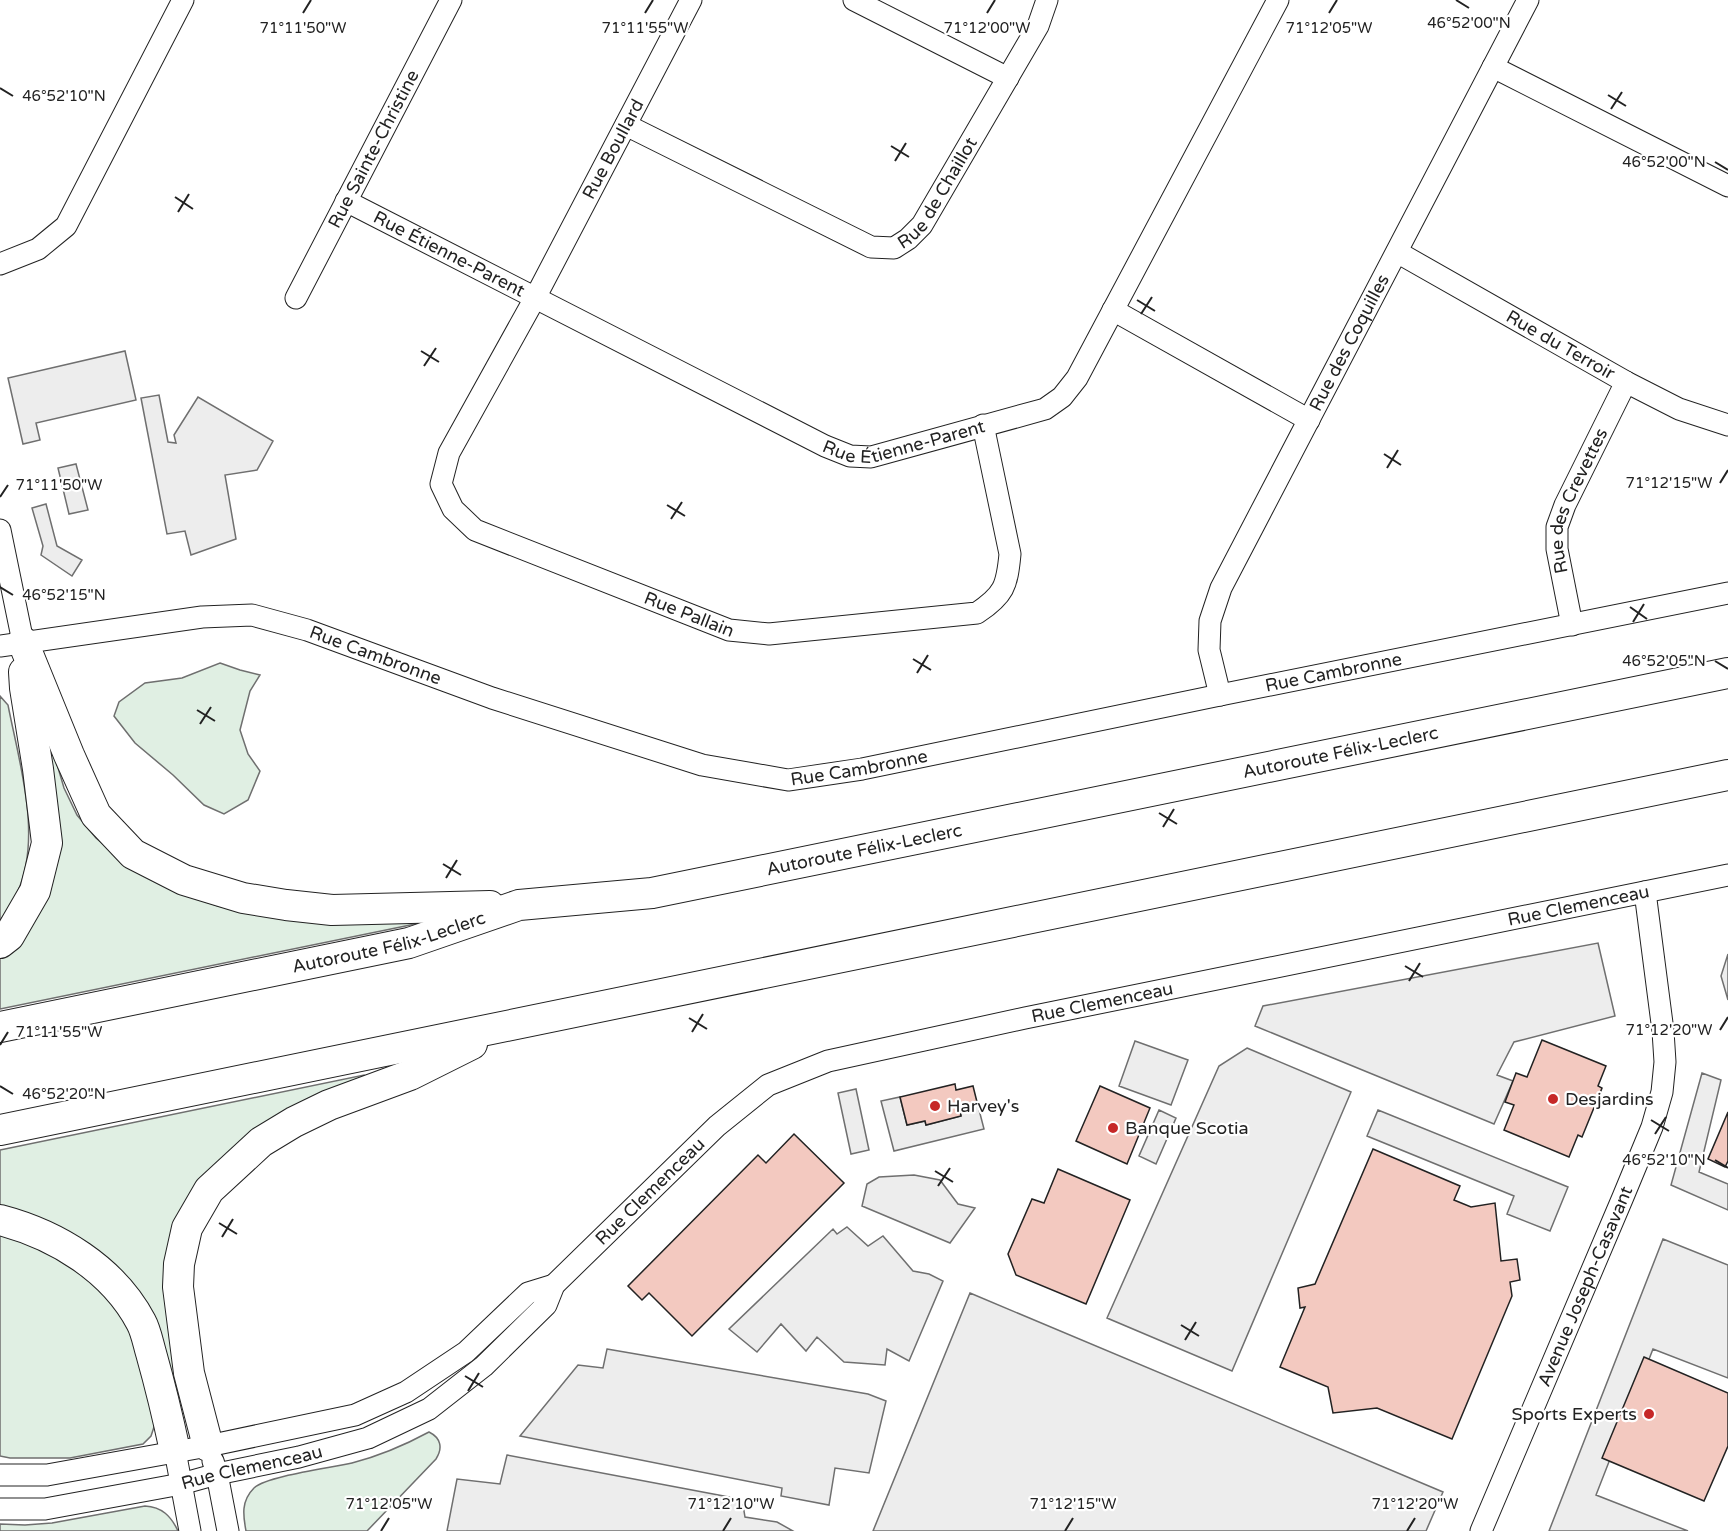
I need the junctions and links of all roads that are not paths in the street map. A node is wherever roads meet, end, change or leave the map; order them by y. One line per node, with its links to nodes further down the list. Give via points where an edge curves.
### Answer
1 (183, 0): 14 (street, via 66,226 38,249)
2 (451, 0): 12 (street, Rue Sainte-Christine)
3 (691, 0): 10 (street, Rue Boullard)
4 (854, 0): 9 (street)
5 (1047, 0): 9 (street, Rue de Chaillot, via 1038,26)
6 (1278, 0): 17 (street, Rue Étienne-Parent)
7 (1528, 0): 8 (street, Rue des Coquilles)
8 (1493, 67): 11 (street); 13 (street, Rue des Coquilles)
9 (1008, 78): 10 (street, Rue de Chaillot, via 922,225 894,248 871,247)
10 (626, 125): 16 (street, Rue Boullard)
11 (1728, 186)
12 (346, 201): 15 (street, Rue Sainte-Christine); 16 (street, Rue Étienne-Parent)
13 (1397, 252): 18 (street, Rue du Terroir); 19 (street, Rue des Coquilles)
14 (0, 264)
15 (296, 297)
16 (535, 298): 20 (street, Rue Étienne-Parent, via 850,456 871,457); 20 (street, Rue Pallain, via 449,453 441,484 453,509 475,531 729,630 769,634 977,613 993,602 1008,575 1010,554)
17 (1113, 310): 19 (street); 20 (street, Rue Étienne-Parent, via 1077,378 1062,397 1045,409)
18 (1626, 382): 21 (street, Rue du Terroir, via 1679,410); 24 (street, Rue des Crevettes, via 1557,527 1557,549)
19 (1309, 420): 27 (street, Rue des Coquilles, via 1213,610 1209,650)
20 (983, 425)
21 (1728, 425)
22 (0, 530): 25 (street)
23 (1728, 592): 24 (street, Rue Cambronne)
24 (1572, 625): 27 (street, Rue Cambronne)
25 (12, 644): 27 (street, Rue Cambronne, via 202,617 252,615 307,630 492,698 702,765 788,780 862,770); 31 (highway, via 96,815 133,854 184,880 243,898 286,905 332,910); 32 (highway, via 25,688 47,843 35,891 9,936)
26 (1728, 672): 31 (highway, Autoroute Félix-Leclerc, via 652,893)
27 (1220, 695)
28 (1728, 774): 33 (highway)
29 (1728, 875): 30 (street, Rue Clemenceau)
30 (1645, 892): 37 (street, Rue Clemenceau, via 828,1061 768,1085 717,1126); 45 (street, Avenue Joseph-Casavant, via 1663,1030 1662,1092 1623,1197)
31 (519, 905): 34 (highway, Autoroute Félix-Leclerc, via 409,943)
32 (0, 943)
33 (509, 1026): 35 (highway); 39 (highway, via 410,1075 294,1122 261,1142 209,1190 188,1228 178,1287 189,1373)
34 (0, 1027)
35 (0, 1130)
36 (0, 1220): 38 (highway, via 64,1245 108,1277 127,1299 142,1324)
37 (554, 1286): 39 (street, Rue Clemenceau, via 528,1293 466,1352 406,1392 355,1415); 39 (street, Rue Clemenceau, via 546,1305 484,1366 429,1409 368,1438 299,1457)
38 (176, 1451): 39 (street, Rue Clemenceau); 40 (street, Rue Clemenceau, via 47,1475); 41 (street)
39 (213, 1460): 41 (street, Rue Clemenceau); 44 (street)
40 (0, 1475)
41 (181, 1484): 42 (street, Rue Clemenceau, via 45,1509); 43 (street)
42 (0, 1509)
43 (190, 1531)
44 (228, 1531)
45 (1481, 1531)

